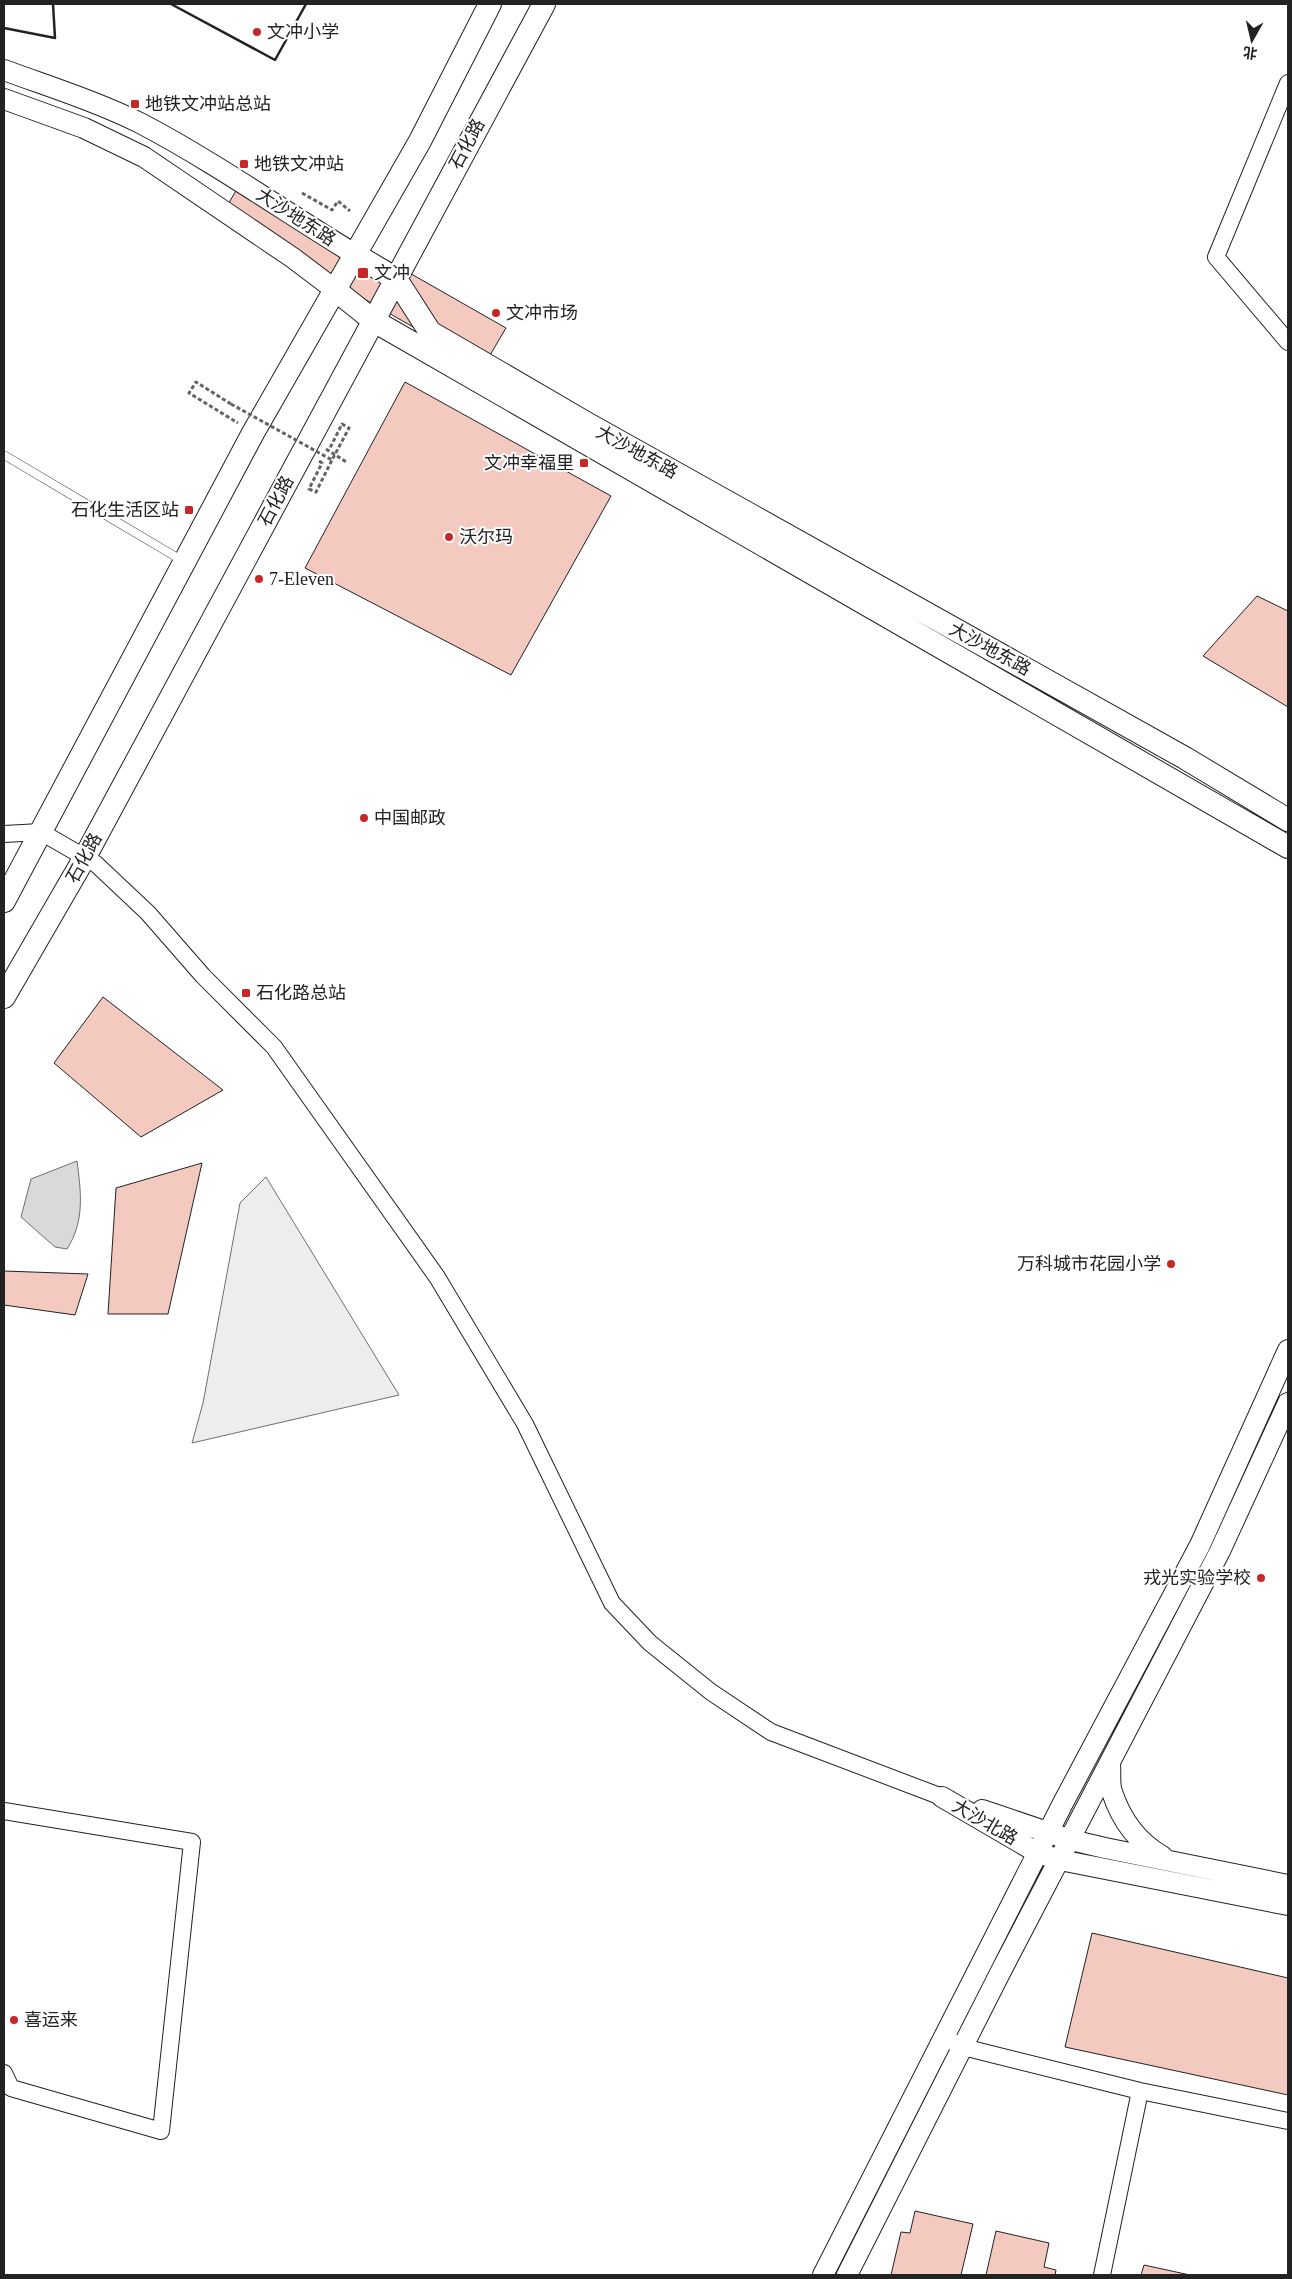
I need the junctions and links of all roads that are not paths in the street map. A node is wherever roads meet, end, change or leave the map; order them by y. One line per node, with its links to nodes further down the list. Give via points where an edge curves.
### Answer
1 (490, 4): 8 (main road, via 420,141)
2 (544, 4): 9 (main road, 石化路)
3 (4, 70): 6 (street, 大沙地东路, via 133,120)
4 (1288, 83): 12 (street, via 1216,257)
5 (4, 99): 7 (street, 大沙地东路, via 102,136 144,156)
6 (212, 163): 7 (street); 8 (street, 大沙地东路)
7 (194, 190): 10 (street, 大沙地东路)
8 (356, 255): 9 (main road, 大沙地东路); 10 (main road)
9 (396, 279): 11 (main road, 石化路); 15 (main road, 大沙地东路, via 430,332 596,429 1112,717)
10 (334, 289): 11 (main road, 大沙地东路); 14 (main road)
11 (374, 321): 18 (main road, 大沙地东路); 19 (main road, 石化路)
12 (1288, 342)
13 (4, 455): 14 (lane)
14 (184, 562): 16 (main road)
15 (1288, 820)
16 (41, 832): 17 (street); 19 (street); 20 (main road)
17 (4, 834)
18 (1288, 847)
19 (85, 857): 21 (main road, 石化路); 25 (street, via 120,885 203,976 274,1047 347,1150 437,1278 525,1424 612,1603 650,1643 711,1692 771,1732)
20 (4, 901)
21 (4, 997)
22 (1288, 1350): 27 (street, via 1200,1545)
23 (1288, 1403): 24 (street, via 1220,1551)
24 (1110, 1761): 28 (street); 31 (street, via 1111,1790 1131,1830 1149,1848)
25 (942, 1797): 27 (street, 大沙北路); 29 (street, 大沙北路)
26 (4, 1811): 36 (street, via 192,1842 161,2131 11,2088)
27 (1048, 1832): 28 (street, 大沙北路); 29 (street)
28 (1071, 1840): 30 (street); 31 (street, 大沙北路)
29 (1038, 1853): 30 (street, 大沙北路); 34 (street)
30 (1060, 1860): 33 (street, 大沙北路); 35 (street)
31 (1170, 1860): 32 (street, 大沙北路)
32 (1288, 1885)
33 (1288, 1906)
34 (943, 2037): 35 (street); 39 (street)
35 (963, 2047): 37 (street); 40 (street)
36 (4, 2073)
37 (1140, 2091): 38 (street); 41 (street)
38 (1288, 2121)
39 (823, 2275)
40 (846, 2275)
41 (1102, 2275)

